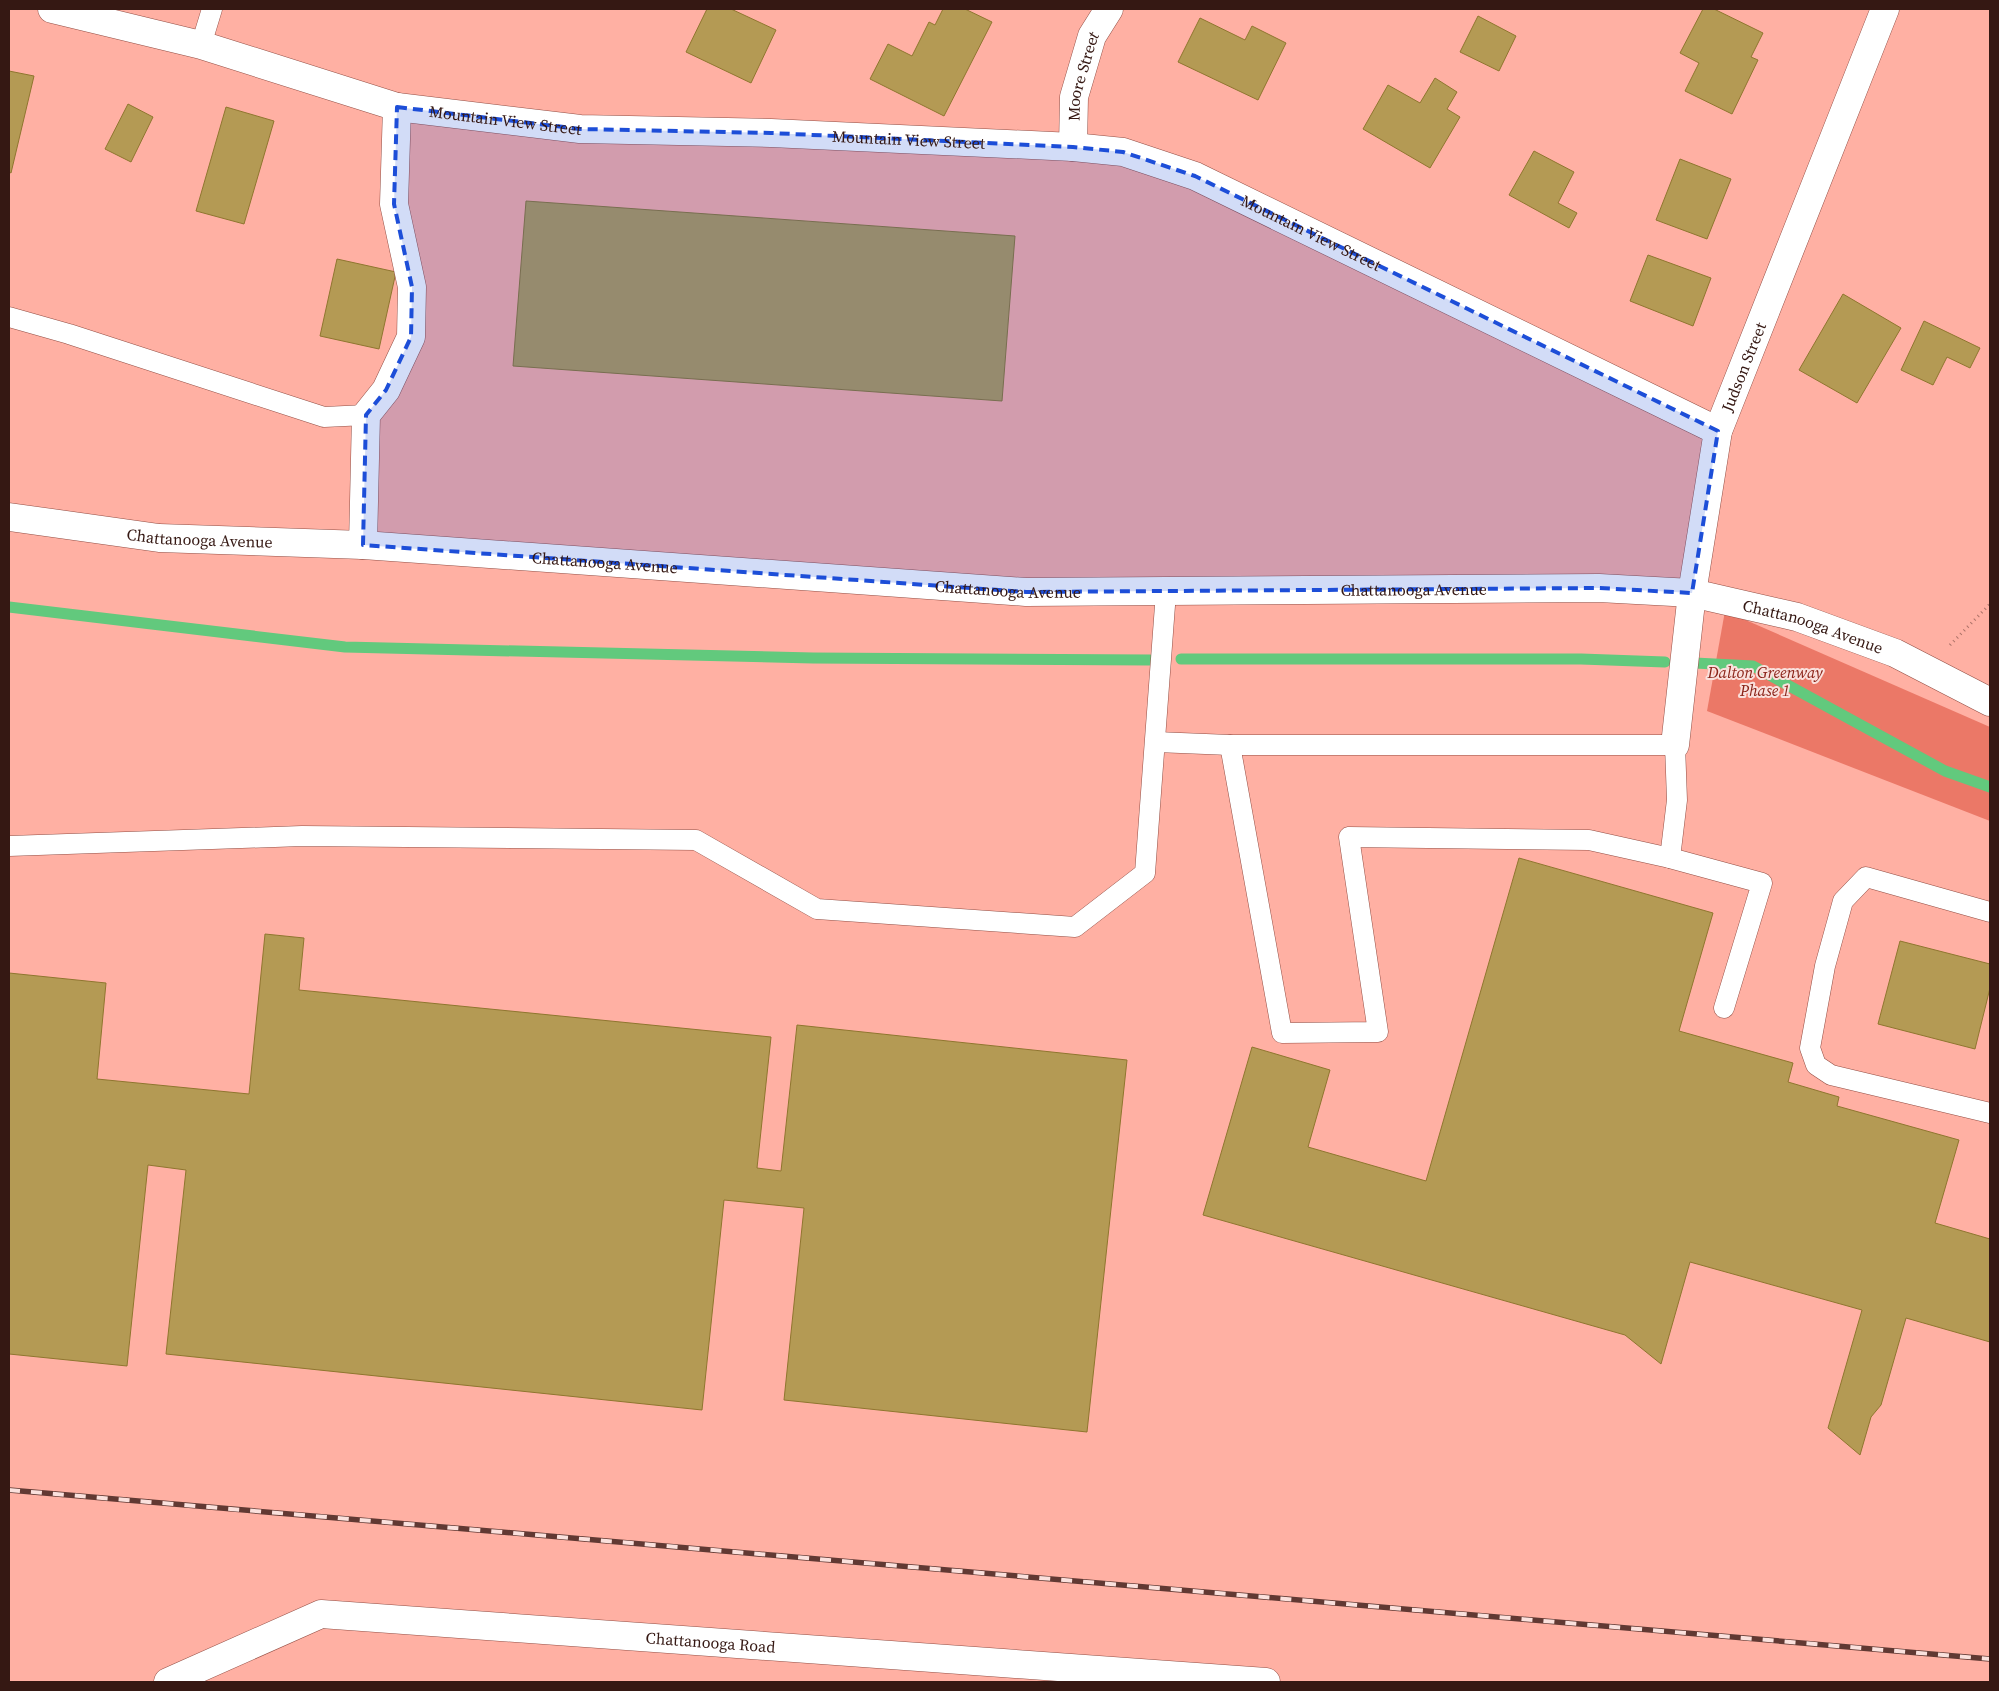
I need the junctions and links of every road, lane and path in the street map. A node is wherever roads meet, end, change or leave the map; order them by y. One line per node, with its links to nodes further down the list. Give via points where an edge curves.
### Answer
1 (52, 9): 5 (street, Mountain View Street)
2 (212, 9): 5 (lane)
3 (1108, 9): 7 (street, Moore Street, via 1092,36 1074,97)
4 (1885, 9): 10 (street, Judson Street)
5 (201, 45): 6 (street, Mountain View Street)
6 (397, 107): 7 (street, Mountain View Street, via 580,129 771,133); 9 (street, via 394,204 412,287 411,337 386,390)
7 (1073, 147): 10 (street, Mountain View Street, via 1123,152 1195,176)
8 (9, 317): 9 (lane, via 324,417)
9 (366, 414): 12 (street)
10 (1718, 431): 14 (street, Judson Street)
11 (9, 517): 12 (street, Chattanooga Avenue, via 159,538)
12 (362, 545): 13 (street, Chattanooga Avenue, via 1026,592)
13 (1166, 592): 14 (street, Chattanooga Avenue, via 1599,588); 18 (lane)
14 (1692, 593): 16 (street, Chattanooga Avenue, via 1797,617 1895,653); 20 (street, Judson Street)
15 (1990, 604): 16 (path)
16 (1926, 669): 17 (street, Chattanooga Avenue)
17 (1990, 702)
18 (1156, 742): 19 (lane); 21 (lane, via 1145,873 1075,927 816,909 696,840 302,836)
19 (1230, 745): 20 (lane); 22 (lane, via 1282,1033 1378,1032 1349,837 1589,840)
20 (1675, 745): 22 (lane, via 1677,800)
21 (9, 846)
22 (1670, 858): 24 (lane, via 1762,883)
23 (1990, 912): 25 (lane, via 1866,877 1843,901 1825,966 1810,1048 1816,1065 1831,1075)
24 (1724, 1008)
25 (1990, 1113)
26 (168, 1682): 27 (street, Chattanooga Road, via 321,1614)
27 (1266, 1682)

